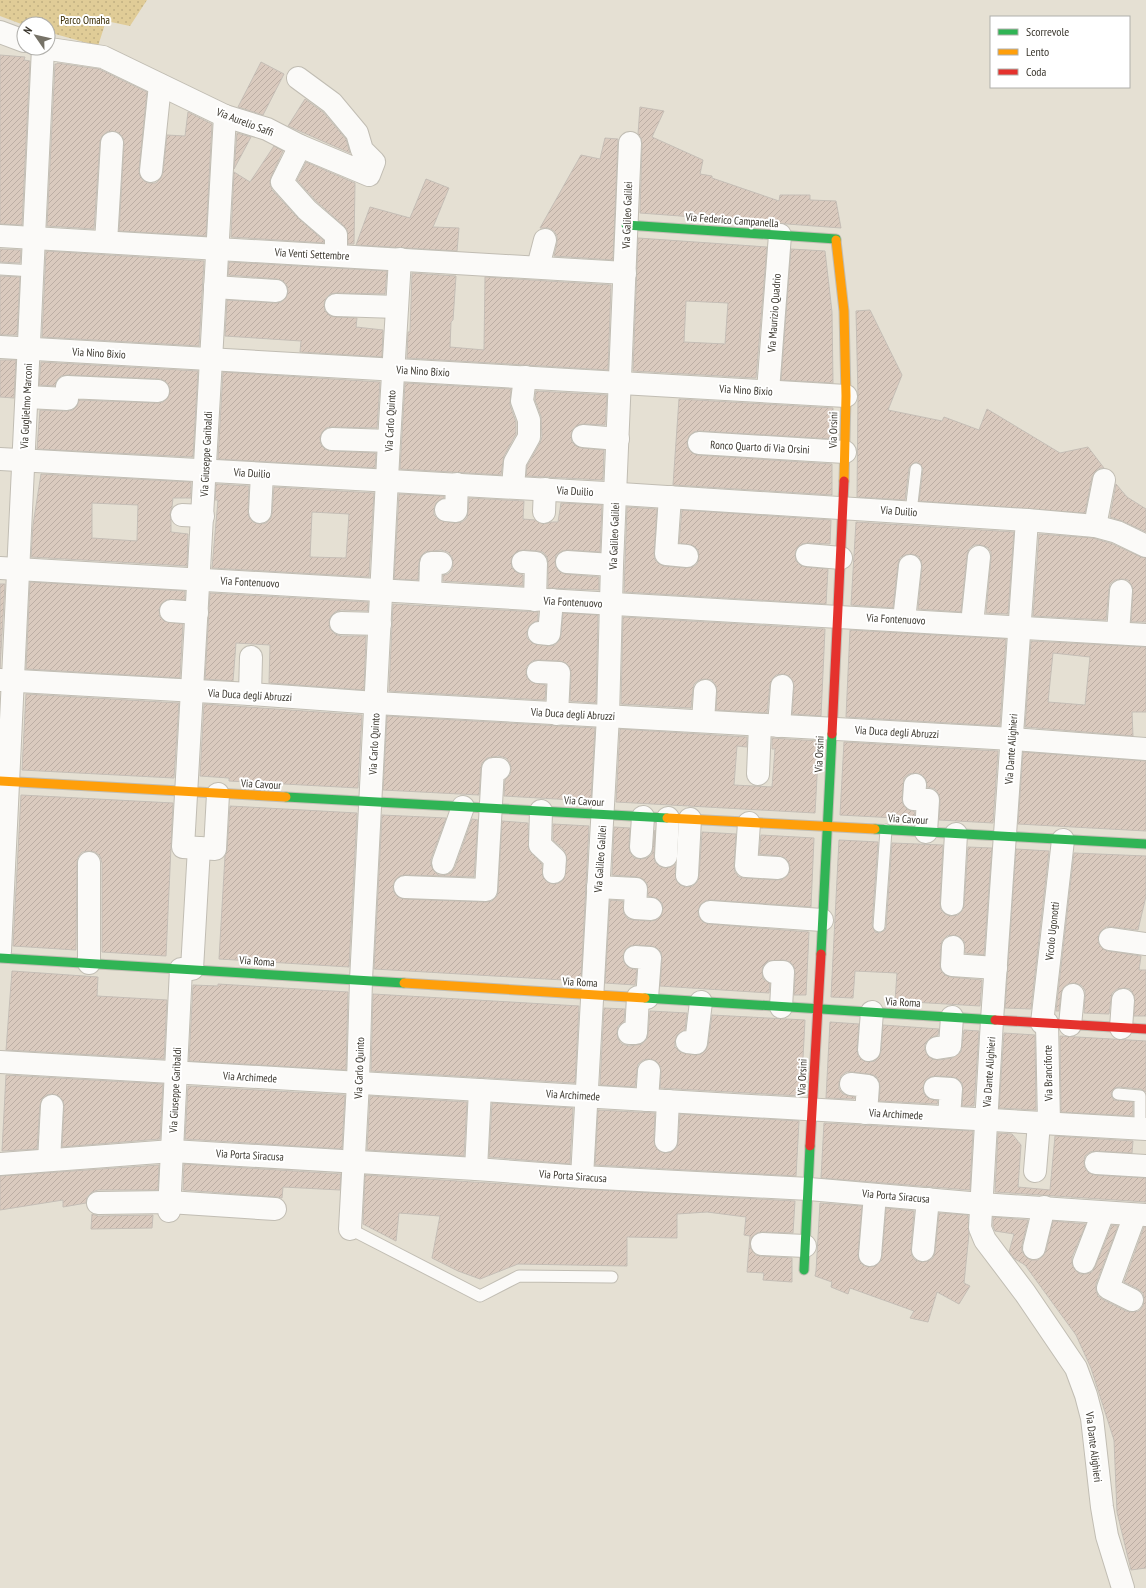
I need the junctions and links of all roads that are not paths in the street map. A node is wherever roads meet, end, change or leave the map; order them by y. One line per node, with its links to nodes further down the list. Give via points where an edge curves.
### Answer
1 (0, 32): 2 (street)
2 (16, 38)
3 (56, 50): 6 (street, Via Aurelio Saffi, via 102,57)
4 (43, 56): 15 (street, Via Guglielmo Marconi)
5 (298, 78): 10 (street, Via Aurelio Saffi, via 332,103 356,133 362,150 374,162 369,175)
6 (160, 85): 7 (street, Via Aurelio Saffi); 11 (street)
7 (225, 116): 10 (street, Via Aurelio Saffi, via 267,129); 19 (street, Via Giuseppe Garibaldi)
8 (112, 143): 18 (street)
9 (630, 143): 12 (street, Via Galileo Galilei)
10 (300, 146): 20 (street, via 282,182 307,210 336,235)
11 (151, 171)
12 (626, 225): 13 (main road, Via Federico Campanella); 25 (street, Via Galileo Galilei)
13 (780, 235): 16 (main road, Via Federico Campanella); 37 (street, Via Maurizio Quadrio)
14 (0, 236): 15 (street, Via Venti Settembre)
15 (34, 238): 18 (street, Via Venti Settembre); 24 (street, Via Guglielmo Marconi)
16 (836, 239): 38 (main road, Via Orsini, via 844,311)
17 (545, 240): 22 (street)
18 (106, 242): 19 (street, Via Venti Settembre)
19 (218, 249): 20 (street, Via Venti Settembre); 26 (street, Via Giuseppe Garibaldi)
20 (336, 255): 21 (street, Via Venti Settembre)
21 (400, 260): 22 (street, Via Venti Settembre); 29 (street, Via Carlo Quinto)
22 (538, 267): 25 (street, Via Venti Settembre)
23 (0, 269): 24 (lane)
24 (33, 271): 31 (street, Via Guglielmo Marconi)
25 (625, 273): 35 (street, Via Galileo Galilei)
26 (215, 287): 27 (street); 32 (street, Via Giuseppe Garibaldi)
27 (276, 291)
28 (336, 305): 29 (street)
29 (397, 307): 33 (street, Via Carlo Quinto)
30 (0, 347): 31 (street, Via Nino Bixio)
31 (29, 349): 32 (street, Via Nino Bixio); 39 (street, Via Guglielmo Marconi)
32 (211, 359): 33 (street, Via Nino Bixio); 49 (street, Via Giuseppe Garibaldi)
33 (393, 370): 34 (street, Via Nino Bixio); 43 (street, Via Carlo Quinto)
34 (525, 377): 35 (street, Via Nino Bixio); 54 (street, via 522,401 529,420 529,437 515,462)
35 (620, 383): 37 (street, Via Nino Bixio); 42 (street, Via Galileo Galilei)
36 (158, 391): 39 (street, via 67,387 67,399)
37 (768, 391): 38 (street, Via Nino Bixio)
38 (846, 396): 45 (main road, Via Orsini)
39 (27, 397): 47 (street, Via Guglielmo Marconi)
40 (583, 436): 42 (street)
41 (332, 439): 43 (street)
42 (618, 439): 56 (street, Via Galileo Galilei)
43 (389, 441): 51 (street, Via Carlo Quinto)
44 (699, 443): 45 (street, Ronco Quarto di Via Orsini)
45 (845, 452): 58 (main road, Via Orsini)
46 (0, 459): 47 (street, Via Duilio)
47 (24, 461): 49 (street, Via Duilio); 75 (street, Via Guglielmo Marconi)
48 (916, 469): 62 (lane)
49 (205, 470): 50 (street, Via Duilio); 76 (street, Via Giuseppe Garibaldi, via 192,516)
50 (262, 474): 51 (street, Via Duilio); 60 (street)
51 (387, 480): 53 (street, Via Duilio); 77 (street, Via Carlo Quinto)
52 (1104, 480): 64 (street)
53 (457, 484): 54 (street, Via Duilio); 59 (street, via 456,511)
54 (513, 487): 55 (street, Via Duilio)
55 (545, 489): 56 (street, Via Duilio); 61 (street)
56 (615, 493): 57 (street, Via Duilio); 73 (street, Via Galileo Galilei)
57 (670, 497): 58 (street, Via Duilio); 67 (street, via 666,554)
58 (844, 507): 62 (street, Via Duilio); 69 (main road, Via Orsini)
59 (446, 510)
60 (260, 512)
61 (544, 512)
62 (911, 512): 63 (street, Via Duilio)
63 (1026, 520): 64 (street, Via Duilio); 89 (street, Via Dante Alighieri)
64 (1095, 526): 65 (street, Via Duilio, via 1117,532)
65 (1146, 546)
66 (807, 555): 69 (street)
67 (687, 556)
68 (979, 557): 88 (street)
69 (841, 558): 84 (main road, Via Orsini)
70 (523, 562): 80 (street, via 536,563)
71 (566, 562): 73 (street)
72 (441, 563): 79 (street, via 431,563)
73 (612, 565): 81 (street, Via Galileo Galilei)
74 (910, 566): 85 (street)
75 (9, 568): 76 (street, Via Fontenuovo); 95 (street, Via Guglielmo Marconi)
76 (199, 579): 77 (street, Via Fontenuovo, via 254,574); 83 (street, Via Giuseppe Garibaldi)
77 (382, 590): 79 (street, Via Fontenuovo); 87 (street, Via Carlo Quinto)
78 (1121, 591): 91 (street)
79 (430, 593): 80 (street, Via Fontenuovo)
80 (543, 600): 81 (street, Via Fontenuovo); 90 (street, via 549,634)
81 (611, 604): 84 (street, Via Fontenuovo); 102 (street, Via Galileo Galilei)
82 (171, 611): 83 (street)
83 (197, 613): 97 (street, Via Giuseppe Garibaldi)
84 (838, 616): 85 (street, Via Fontenuovo); 105 (main road, Via Orsini)
85 (904, 620): 88 (street, Via Fontenuovo)
86 (341, 623): 87 (street)
87 (380, 624): 100 (street, Via Carlo Quinto)
88 (972, 624): 89 (street, Via Fontenuovo)
89 (1019, 627): 91 (street, Via Fontenuovo); 106 (street, Via Dante Alighieri)
90 (539, 633)
91 (1118, 633): 92 (street, Via Fontenuovo)
92 (1146, 635)
93 (251, 657): 99 (street)
94 (538, 672): 101 (street, via 559,673)
95 (7, 681): 97 (street, Via Duca degli Abruzzi); 110 (street, Via Guglielmo Marconi)
96 (782, 686): 104 (street)
97 (193, 691): 99 (street, Via Duca degli Abruzzi); 112 (street, Via Giuseppe Garibaldi)
98 (705, 691): 103 (street)
99 (250, 694): 100 (street, Via Duca degli Abruzzi)
100 (376, 703): 101 (street, Via Duca degli Abruzzi); 114 (street, Via Carlo Quinto)
101 (557, 714): 102 (street, Via Duca degli Abruzzi)
102 (608, 716): 103 (street, Via Duca degli Abruzzi); 118 (street, Via Galileo Galilei)
103 (703, 721): 104 (street, Via Duca degli Abruzzi)
104 (770, 725): 105 (street, Via Duca degli Abruzzi); 109 (street)
105 (832, 729): 106 (street, Via Duca degli Abruzzi); 123 (main road, Via Orsini)
106 (1012, 739): 107 (street, Via Duca degli Abruzzi); 127 (street, Via Dante Alighieri)
107 (1146, 749)
108 (500, 769): 116 (street, via 493,769)
109 (758, 774)
110 (10, 777): 112 (main road, Via Cavour); 148 (street, Via Guglielmo Marconi)
111 (915, 785): 125 (street, via 914,799 928,800)
112 (187, 792): 113 (main road, Via Cavour); 131 (street, Via Giuseppe Garibaldi, via 184,847)
113 (218, 794): 114 (main road, Via Cavour); 131 (street, via 215,849)
114 (371, 802): 115 (main road, Via Cavour); 155 (street, Via Carlo Quinto)
115 (463, 807): 116 (main road, Via Cavour); 134 (street)
116 (490, 808): 117 (main road, Via Cavour); 138 (street, via 486,890)
117 (541, 811): 118 (main road, Via Cavour); 136 (street, via 540,845 555,859)
118 (603, 814): 119 (main road, Via Cavour); 139 (street, Via Galileo Galilei)
119 (643, 817): 120 (main road, Via Cavour); 130 (street)
120 (668, 818): 121 (main road, Via Cavour); 132 (street)
121 (690, 819): 122 (main road, Via Cavour); 137 (street)
122 (749, 823): 123 (main road, Via Cavour); 135 (street, via 746,866)
123 (828, 827): 124 (main road, Via Cavour); 143 (main road, Via Orsini)
124 (886, 830): 125 (main road, Via Cavour); 144 (lane)
125 (926, 832): 126 (main road, Via Cavour)
126 (956, 834): 127 (main road, Via Cavour); 140 (street)
127 (1005, 836): 128 (main road, Via Cavour); 152 (street, Via Dante Alighieri)
128 (1062, 840): 129 (main road, Via Cavour); 166 (street, Vicolo Ugonotti)
129 (1146, 844)
130 (641, 847)
131 (199, 848): 153 (street, Via Giuseppe Garibaldi)
132 (666, 856)
133 (89, 863): 151 (street)
134 (443, 863)
135 (778, 868)
136 (554, 872)
137 (687, 875)
138 (405, 887)
139 (598, 887): 141 (street, via 636,889 635,908); 156 (street, Via Galileo Galilei)
140 (952, 904)
141 (651, 909)
142 (710, 912): 143 (street)
143 (822, 920): 162 (main road, Via Orsini)
144 (879, 926)
145 (1110, 939): 146 (street)
146 (1146, 944)
147 (953, 946): 152 (street, via 952,965)
148 (6, 954): 150 (main road, Via Roma); 151 (main road, Via Roma)
149 (635, 957): 158 (street, via 650,958)
150 (0, 958)
151 (89, 963): 153 (main road, Via Roma)
152 (996, 968): 165 (street, Via Dante Alighieri)
153 (186, 969): 155 (main road, Via Roma); 176 (street, Via Giuseppe Garibaldi)
154 (774, 972): 161 (street, via 783,972)
155 (362, 980): 156 (main road, Via Roma); 177 (street, Via Carlo Quinto)
156 (591, 994): 158 (main road, Via Roma); 182 (street, Via Galileo Galilei)
157 (1073, 995): 167 (street)
158 (642, 997): 160 (main road, Via Roma); 170 (street, via 636,1033)
159 (1124, 1000): 168 (street)
160 (700, 1002): 161 (main road, Via Roma); 171 (street, via 696,1043)
161 (781, 1007): 162 (main road, Via Roma)
162 (817, 1009): 163 (main road, Via Roma); 185 (main road, Via Orsini)
163 (872, 1012): 164 (main road, Via Roma); 173 (street)
164 (952, 1017): 165 (main road, Via Roma); 172 (street, via 950,1046)
165 (992, 1020): 166 (main road, Via Roma); 188 (street, Via Dante Alighieri)
166 (1045, 1023): 167 (main road, Via Roma); 189 (street, Via Branciforte)
167 (1070, 1025): 168 (main road, Via Roma)
168 (1121, 1028): 169 (main road, Via Roma)
169 (1146, 1029)
170 (629, 1033)
171 (687, 1042)
172 (938, 1048)
173 (869, 1050)
174 (0, 1062): 176 (street, Via Archimede)
175 (649, 1071): 183 (street)
176 (176, 1072): 177 (street, Via Archimede); 192 (street, Via Giuseppe Garibaldi)
177 (358, 1083): 180 (street, Via Archimede); 194 (street, Via Carlo Quinto)
178 (851, 1084): 186 (street, via 868,1086)
179 (935, 1088): 187 (street, via 951,1089)
180 (480, 1090): 182 (street, Via Archimede); 198 (street)
181 (1118, 1094): 190 (lane, via 1140,1096)
182 (587, 1096): 183 (street, Via Archimede); 200 (street, Via Galileo Galilei)
183 (658, 1100): 185 (street, Via Archimede); 191 (street)
184 (52, 1106): 193 (street)
185 (813, 1109): 186 (street, Via Archimede); 201 (main road, Via Orsini)
186 (866, 1112): 187 (street, Via Archimede)
187 (949, 1117): 188 (street, Via Archimede)
188 (986, 1120): 189 (street, Via Archimede); 205 (street, Via Dante Alighieri)
189 (1044, 1123): 190 (street, Via Archimede); 199 (street, Via Branciforte)
190 (1143, 1129)
191 (666, 1141)
192 (172, 1151): 193 (street, Via Porta Siracusa); 194 (street, Via Porta Siracusa); 206 (street, Via Giuseppe Garibaldi)
193 (49, 1160): 196 (street, Via Porta Siracusa)
194 (354, 1162): 198 (street, Via Porta Siracusa); 211 (street, Via Carlo Quinto)
195 (1096, 1163): 197 (street)
196 (0, 1164)
197 (1146, 1166)
198 (476, 1169): 200 (street, Via Porta Siracusa)
199 (1035, 1171)
200 (582, 1177): 201 (street, Via Porta Siracusa)
201 (809, 1189): 202 (street, Via Porta Siracusa); 213 (main road, Via Orsini)
202 (875, 1194): 203 (street, Via Porta Siracusa); 216 (street)
203 (928, 1199): 205 (street, Via Porta Siracusa); 215 (street)
204 (98, 1203): 206 (street)
205 (981, 1204): 207 (street, Via Porta Siracusa); 221 (street, Via Dante Alighieri, via 980,1228 985,1240 1026,1293 1076,1368 1086,1395 1092,1418 1107,1536)
206 (169, 1206): 208 (street)
207 (1044, 1207): 209 (street, Via Porta Siracusa); 214 (street)
208 (275, 1209)
209 (1103, 1213): 210 (street, Via Porta Siracusa); 217 (street)
210 (1140, 1215): 220 (street, via 1108,1288)
211 (350, 1229): 219 (lane, via 480,1296 519,1276)
212 (762, 1244): 213 (street)
213 (805, 1246): 218 (main road, Via Orsini)
214 (1034, 1248)
215 (923, 1250)
216 (870, 1255)
217 (1084, 1262)
218 (804, 1270)
219 (612, 1277)
220 (1132, 1300)
221 (1123, 1588)

